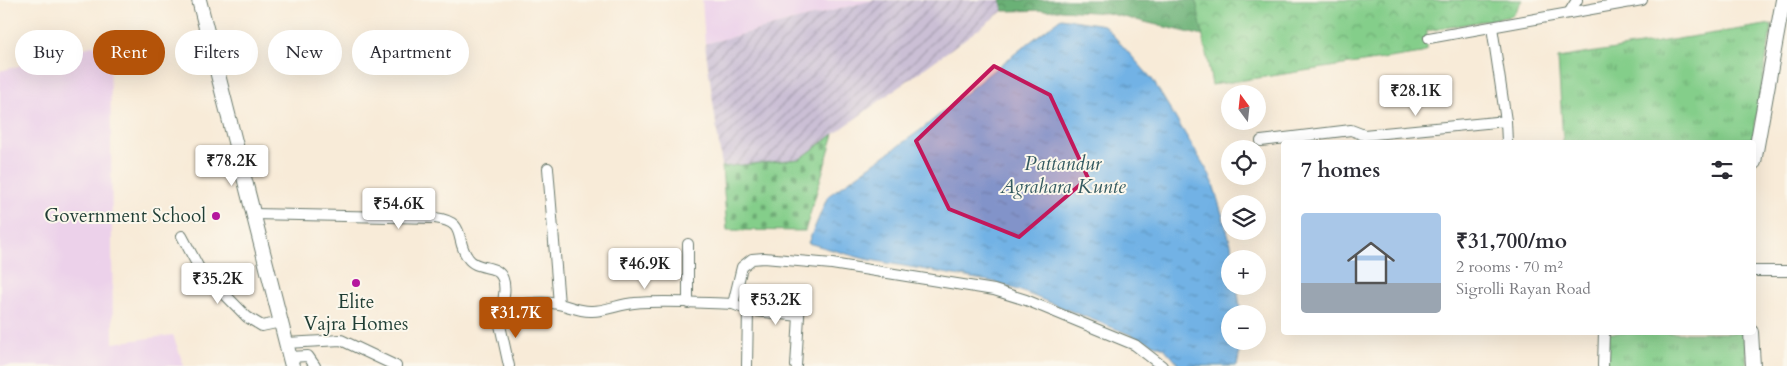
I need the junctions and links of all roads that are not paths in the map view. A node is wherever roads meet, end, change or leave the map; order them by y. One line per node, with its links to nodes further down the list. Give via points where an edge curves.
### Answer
1 (199, 0): 13 (street)
2 (1577, 0): 5 (street)
3 (1640, 0): 5 (street)
4 (1783, 0): 11 (street)
5 (1570, 13): 6 (street)
6 (1492, 27): 7 (street); 8 (street)
7 (1429, 38)
8 (1506, 121): 9 (street, via 1364,135 1351,130); 10 (street)
9 (1266, 140)
10 (1507, 140)
11 (1756, 151)
12 (548, 168): 21 (street)
13 (254, 214): 23 (street, via 449,220 458,229 469,261 495,270 502,277 505,287); 26 (street)
14 (182, 236): 26 (street, via 199,268 247,317 262,326)
15 (688, 244): 20 (street)
16 (1756, 271): 17 (street)
17 (1787, 271)
18 (753, 296): 24 (street)
19 (800, 302): 25 (street)
20 (688, 303): 21 (street, via 632,303 595,311); 22 (street)
21 (559, 304): 23 (street, via 529,303)
22 (733, 304): 24 (street); 36 (street, via 742,268 747,261 764,258 832,264 994,290 1026,300 1135,346)
23 (502, 308): 33 (street, via 498,316)
24 (750, 310): 25 (street); 34 (street)
25 (799, 316): 35 (street)
26 (281, 322): 29 (street)
27 (1604, 335): 37 (street)
28 (1750, 335): 38 (street)
29 (286, 343): 30 (street); 32 (street, via 340,340)
30 (291, 362): 31 (street, via 308,356)
31 (315, 366)
32 (396, 366)
33 (509, 366)
34 (747, 366)
35 (796, 366)
36 (1162, 366)
37 (1603, 366)
38 (1753, 366)

